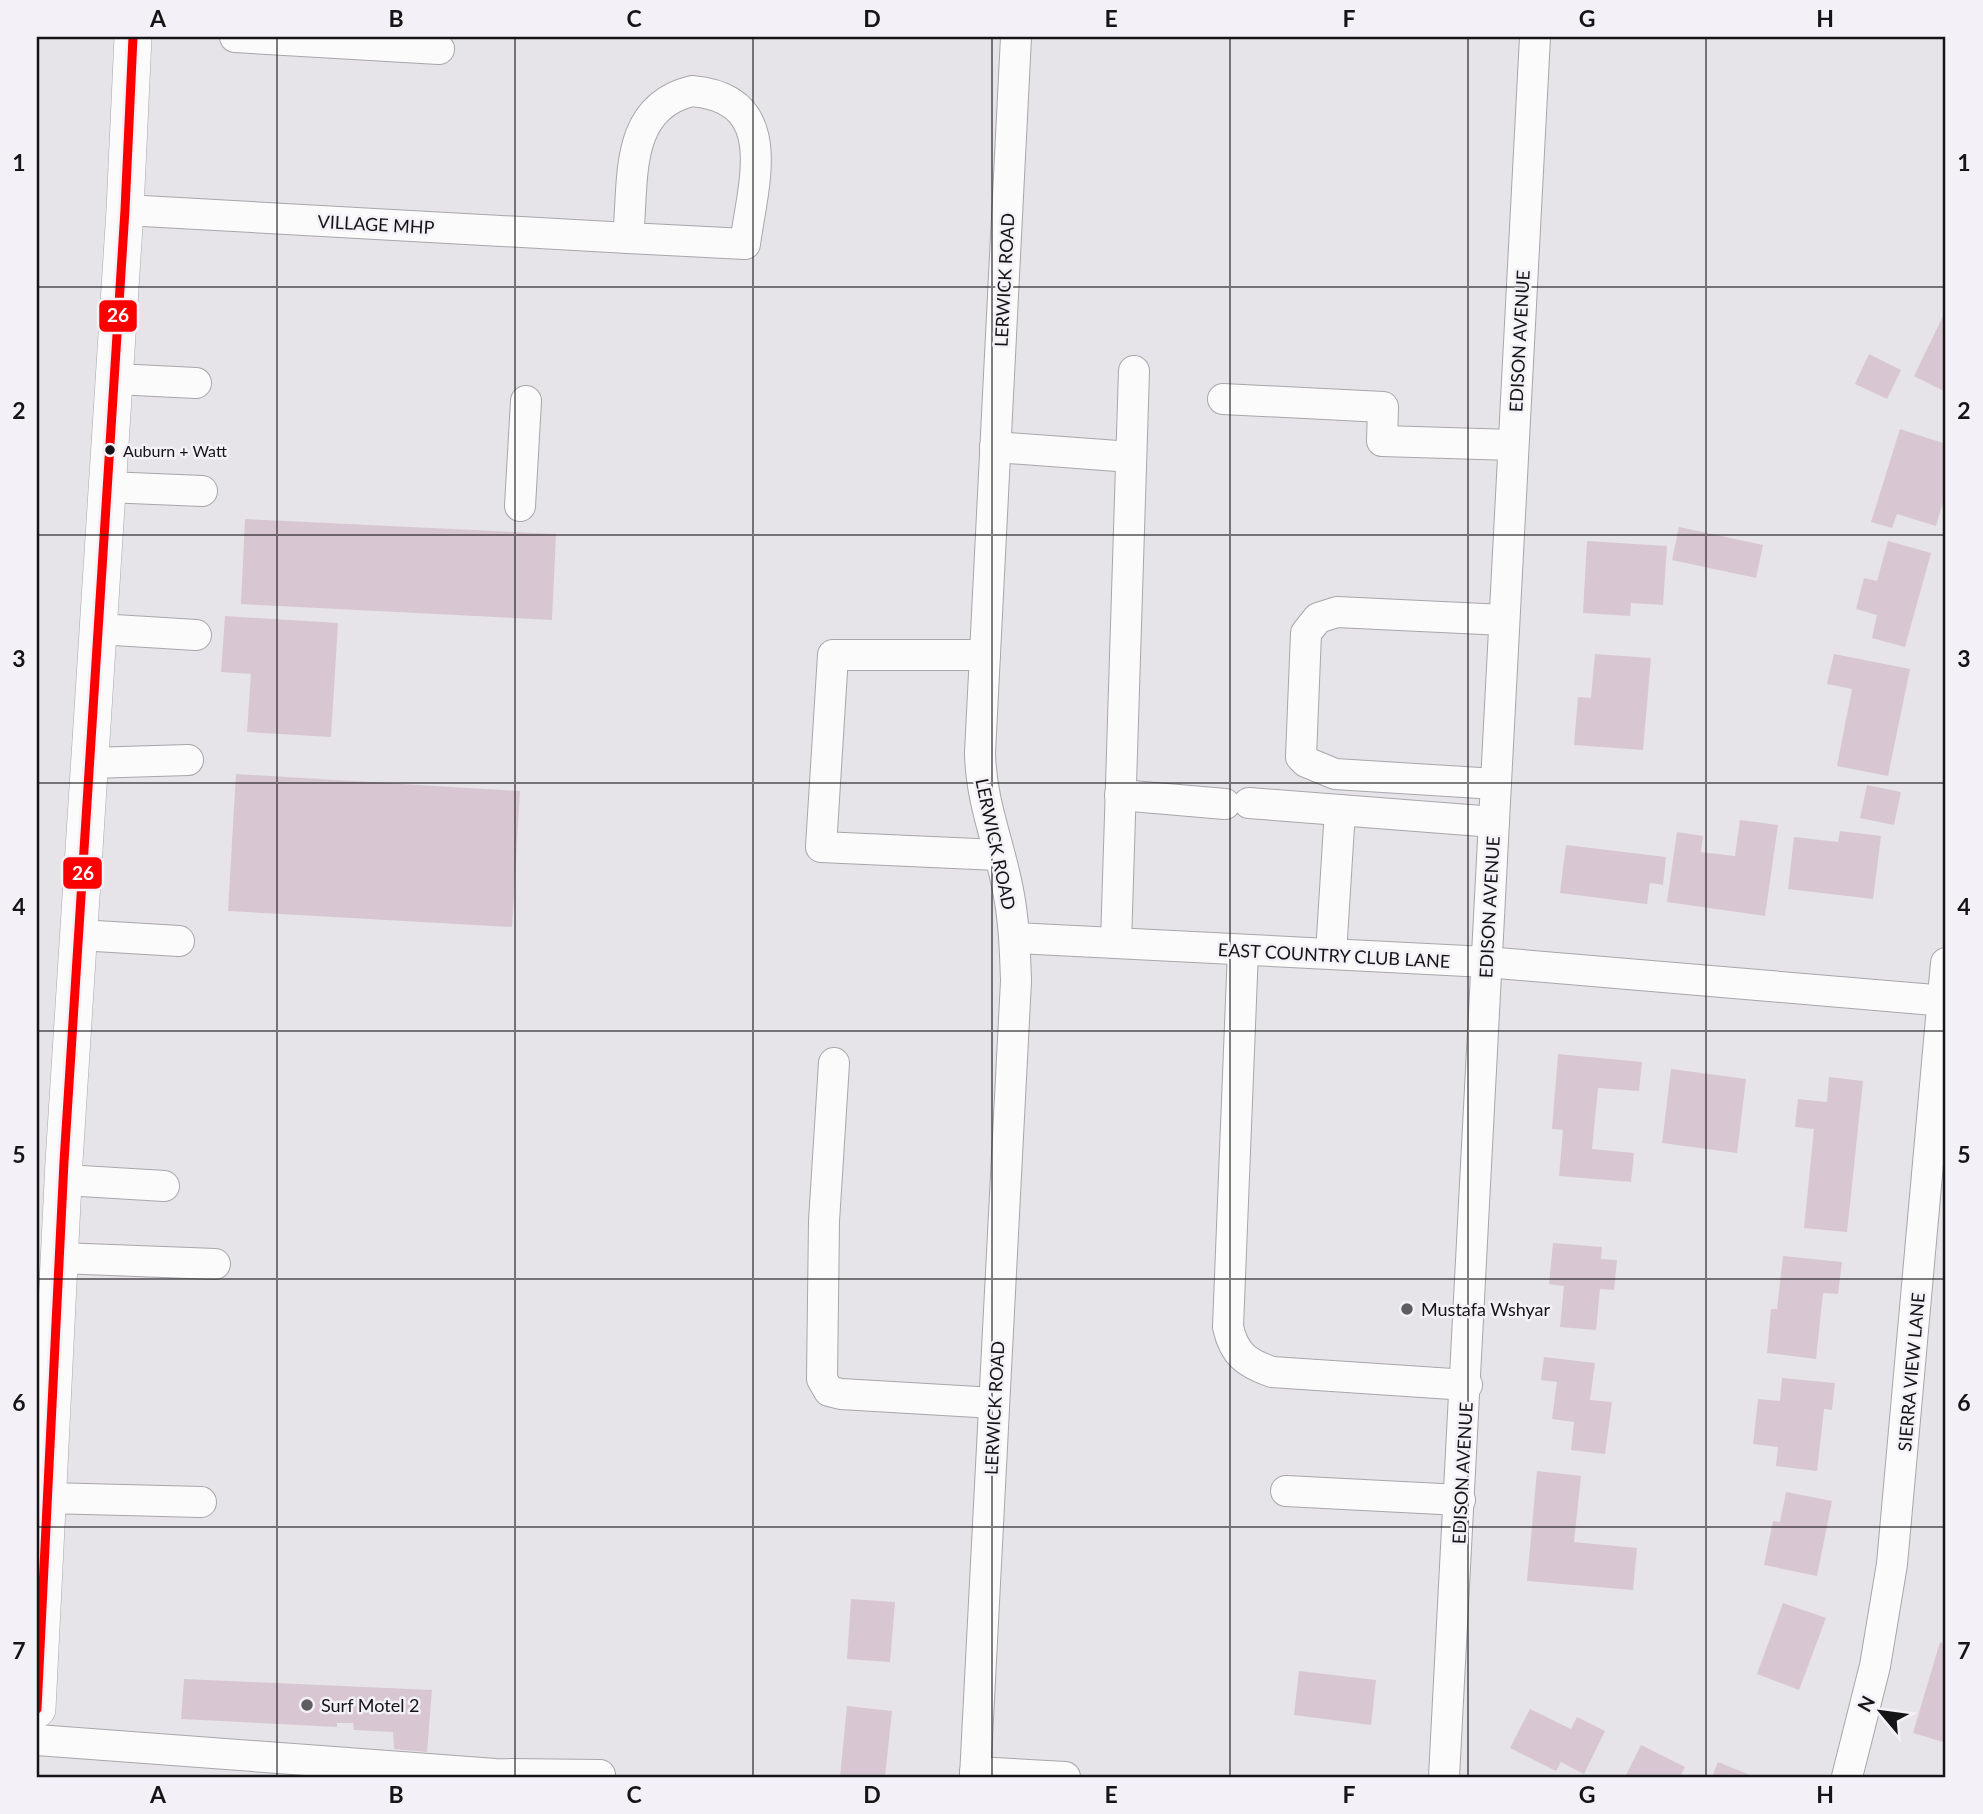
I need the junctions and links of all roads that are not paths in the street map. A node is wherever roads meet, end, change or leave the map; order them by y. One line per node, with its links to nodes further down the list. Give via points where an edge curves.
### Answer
1 (133, 37): 6 (main road)
2 (235, 37): 5 (street)
3 (1016, 37): 14 (street, LERWICK ROAD)
4 (1535, 37): 13 (street, EDISON AVENUE)
5 (439, 49)
6 (125, 210): 7 (street, VILLAGE MHP); 9 (main road)
7 (628, 238): 7 (street, VILLAGE MHP, via 745,244 757,146 743,112 728,100 692,91 657,106 638,139)
8 (1133, 371): 15 (street)
9 (115, 379): 10 (street); 16 (main road)
10 (196, 383)
11 (1223, 399): 13 (street, via 1383,407 1382,441)
12 (526, 401): 18 (street)
13 (1513, 445): 19 (street, EDISON AVENUE)
14 (995, 447): 15 (street); 22 (street, LERWICK ROAD)
15 (1131, 457): 26 (street)
16 (107, 487): 17 (street); 20 (main road)
17 (202, 491)
18 (520, 506)
19 (1504, 620): 25 (street, EDISON AVENUE); 25 (street, via 1337,612 1318,618 1306,633 1301,757 1306,762 1335,774)
20 (98, 629): 21 (street); 24 (main road)
21 (196, 635)
22 (985, 655): 29 (street, LERWICK ROAD, via 981,775); 29 (street, via 833,655 821,847)
23 (188, 760): 24 (street)
24 (90, 763): 30 (main road)
25 (1496, 784): 28 (street, EDISON AVENUE)
26 (1120, 795): 27 (street); 33 (street)
27 (1340, 810): 28 (street); 35 (street)
28 (1494, 822): 36 (street, EDISON AVENUE)
29 (998, 855): 31 (street, LERWICK ROAD)
30 (79, 935): 32 (street); 40 (main road)
31 (1015, 938): 33 (street, EAST COUNTRY CLUB LANE); 45 (street, LERWICK ROAD)
32 (179, 941)
33 (1116, 943): 34 (street, EAST COUNTRY CLUB LANE)
34 (1243, 950): 35 (street, EAST COUNTRY CLUB LANE); 44 (street, via 1228,1327 1232,1343 1250,1364 1272,1372)
35 (1331, 954): 36 (street, EAST COUNTRY CLUB LANE)
36 (1486, 962): 38 (street, EAST COUNTRY CLUB LANE); 44 (street, EDISON AVENUE)
37 (1946, 963): 38 (street, SIERRA VIEW LANE)
38 (1944, 1001): 56 (street, SIERRA VIEW LANE, via 1892,1564 1875,1666)
39 (834, 1063): 45 (street, via 824,1221 822,1379 829,1391 841,1394)
40 (65, 1180): 41 (street); 42 (main road)
41 (164, 1186)
42 (59, 1258): 43 (street); 47 (main road)
43 (215, 1264)
44 (1467, 1385): 48 (street, EDISON AVENUE)
45 (994, 1402): 53 (street, LERWICK ROAD)
46 (1286, 1491): 48 (street)
47 (47, 1497): 49 (street); 50 (main road)
48 (1461, 1500): 55 (street, EDISON AVENUE)
49 (201, 1502)
50 (37, 1709)
51 (37, 1740): 52 (street, via 495,1774)
52 (600, 1775)
53 (975, 1775): 54 (street)
54 (1065, 1777)
55 (1444, 1777)
56 (1847, 1777)

